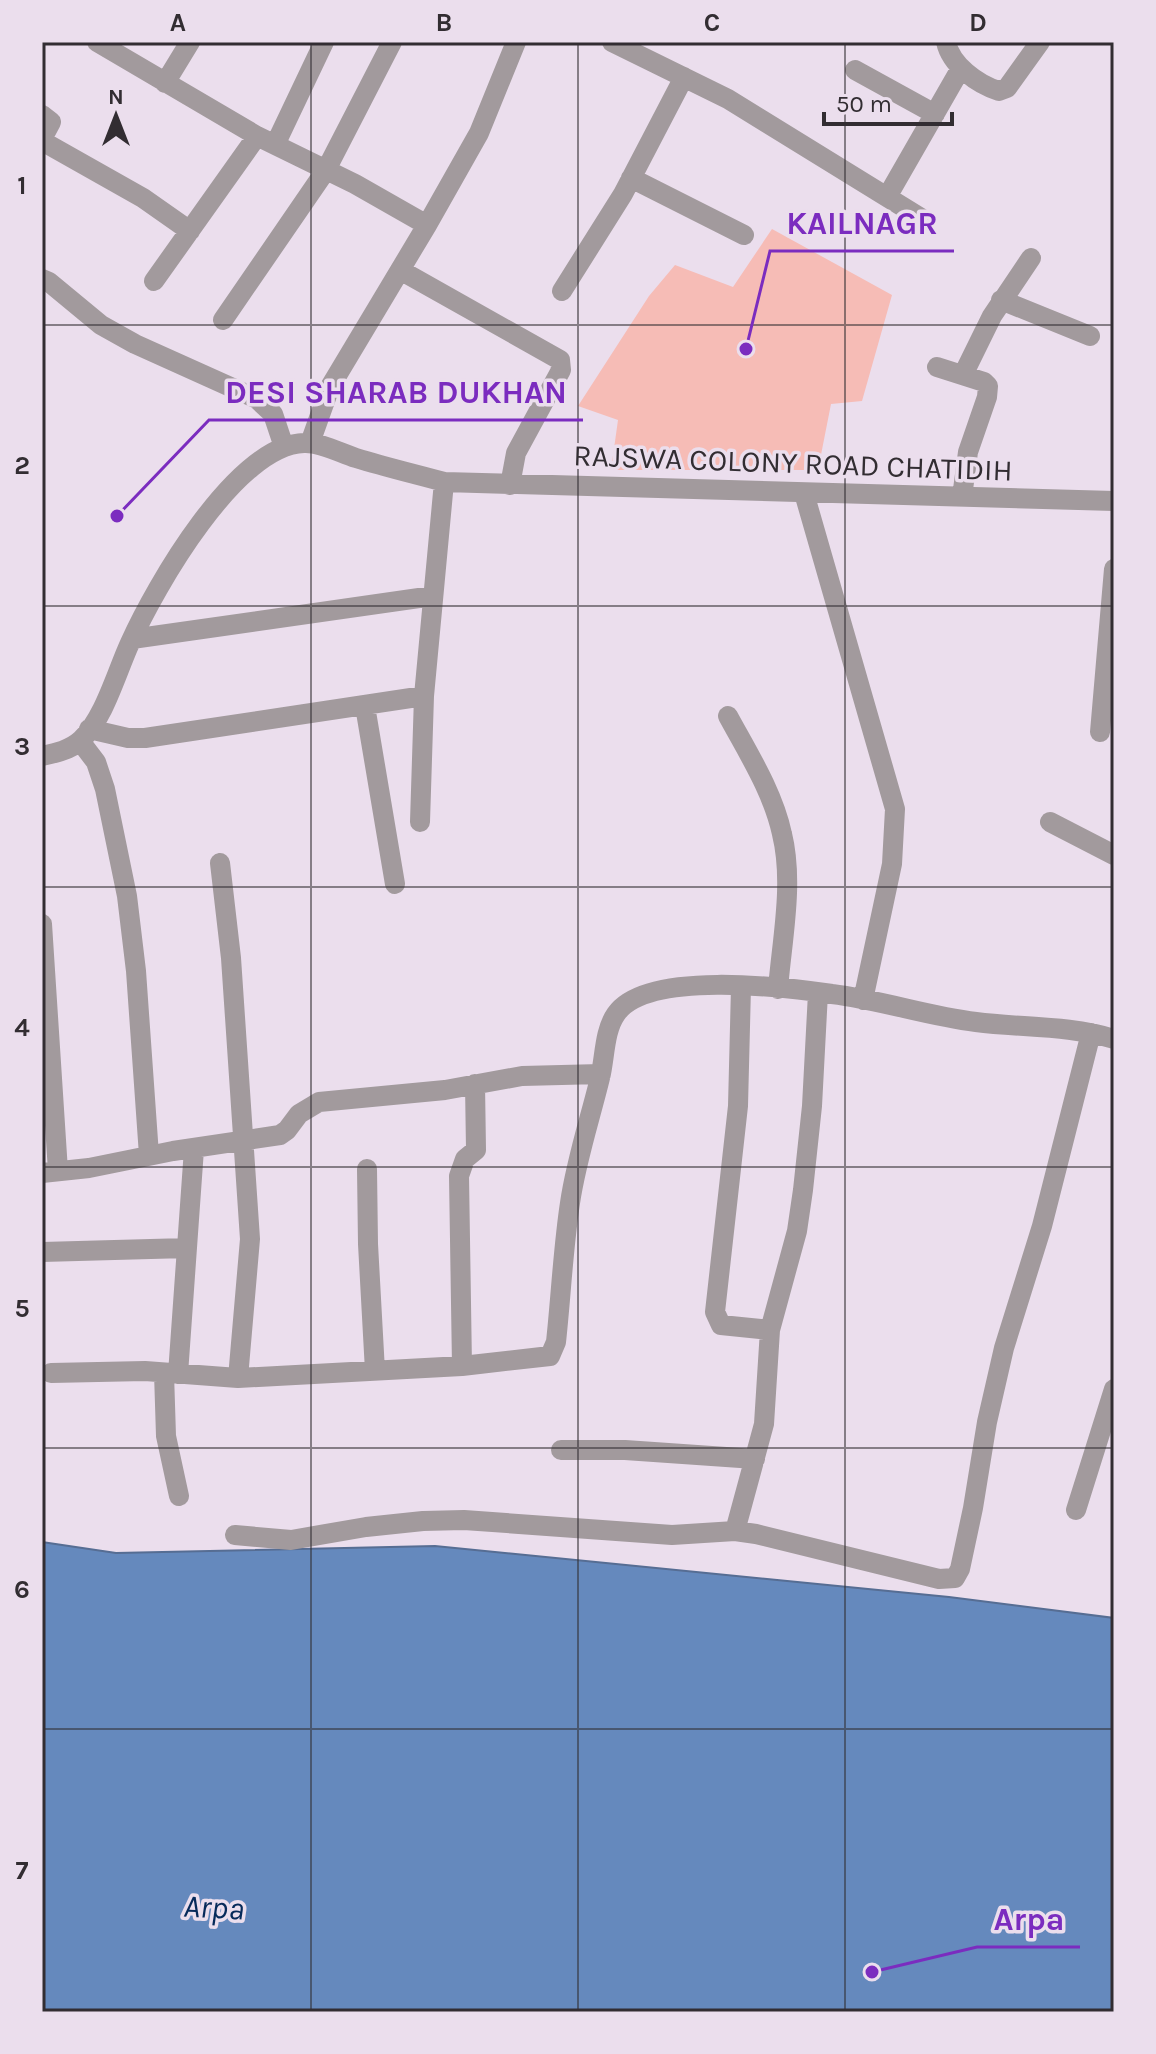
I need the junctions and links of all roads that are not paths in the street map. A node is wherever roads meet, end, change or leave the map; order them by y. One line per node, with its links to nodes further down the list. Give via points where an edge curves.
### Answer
1 (97, 42): 12 (street)
2 (190, 42): 12 (street)
3 (324, 42): 16 (street)
4 (392, 42): 17 (street)
5 (516, 42): 21 (street, via 479,133)
6 (612, 42): 11 (street)
7 (946, 42): 9 (street)
8 (1040, 42): 9 (street, via 1007,88 999,91)
9 (961, 68): 13 (street)
10 (855, 70): 13 (street)
11 (684, 77): 18 (street); 19 (street)
12 (165, 83): 16 (street)
13 (935, 114): 19 (street)
14 (42, 115): 15 (street, via 51,122)
15 (42, 140): 22 (street)
16 (266, 140): 17 (street); 22 (street)
17 (326, 170): 21 (street); 30 (street)
18 (631, 178): 23 (street); 28 (street)
19 (887, 197): 20 (street)
20 (921, 218)
21 (427, 225): 25 (street)
22 (190, 231): 27 (street)
23 (744, 235)
24 (1031, 258): 29 (street)
25 (400, 270): 34 (street, via 330,387); 37 (street, via 560,360 561,370 516,453)
26 (42, 279): 35 (street, via 113,332 257,399 273,414)
27 (154, 281)
28 (562, 291)
29 (1001, 300): 31 (street); 33 (street)
30 (223, 320)
31 (1090, 336)
32 (937, 367): 33 (street)
33 (963, 375): 39 (street, via 984,382 989,391 968,452)
34 (310, 443): 35 (street); 36 (street, RAJSWA COLONY ROAD CHATIDIH)
35 (284, 447): 43 (street, via 252,468 198,524)
36 (444, 482): 37 (street, RAJSWA COLONY ROAD CHATIDIH); 42 (street)
37 (510, 485): 38 (street, RAJSWA COLONY ROAD CHATIDIH)
38 (804, 493): 39 (street, RAJSWA COLONY ROAD CHATIDIH); 59 (street, via 895,809 892,864)
39 (962, 497): 40 (street, RAJSWA COLONY ROAD CHATIDIH)
40 (1114, 501)
41 (1114, 569): 47 (street)
42 (433, 596): 43 (street); 44 (street)
43 (132, 639): 48 (street)
44 (424, 696): 45 (street); 50 (street)
45 (365, 706): 48 (street, via 145,738); 54 (street)
46 (728, 716): 57 (street, via 770,795 783,834 787,872)
47 (1100, 732)
48 (85, 735): 49 (street, via 65,750); 66 (street, via 105,789 127,896)
49 (42, 756)
50 (420, 822)
51 (1050, 822): 52 (street)
52 (1114, 855)
53 (220, 863): 64 (street)
54 (395, 884)
55 (42, 924): 68 (street)
56 (741, 987): 57 (street); 62 (street, via 677,986 641,994 624,1004 609,1028); 71 (street, via 738,1106 715,1312 721,1325)
57 (778, 989): 58 (street)
58 (818, 993): 59 (street); 71 (street, via 803,1190)
59 (863, 1000): 60 (street, via 976,1022)
60 (1091, 1033): 61 (street); 82 (street, via 1042,1226 1004,1348 955,1578 939,1579)
61 (1114, 1039)
62 (601, 1074): 63 (street, via 522,1076); 72 (street, via 570,1201 554,1350 540,1359)
63 (475, 1084): 64 (street, via 319,1102 280,1135); 72 (street, via 476,1150 465,1159 459,1176)
64 (244, 1142): 65 (street); 76 (street, via 250,1239)
65 (194, 1149): 66 (street); 69 (street)
66 (149, 1155): 68 (street)
67 (367, 1169): 73 (street)
68 (50, 1172)
69 (187, 1248): 70 (street); 75 (street)
70 (42, 1252)
71 (770, 1330): 79 (street, via 764,1424)
72 (462, 1366): 73 (street)
73 (375, 1371): 76 (street)
74 (51, 1373): 75 (street)
75 (171, 1373): 76 (street); 80 (street, via 166,1436)
76 (238, 1378)
77 (1114, 1389): 81 (street)
78 (561, 1450): 79 (street)
79 (755, 1459): 82 (street)
80 (179, 1496)
81 (1076, 1510)
82 (735, 1531): 83 (street, via 672,1535 464,1520 366,1527 291,1540)
83 (235, 1535)

